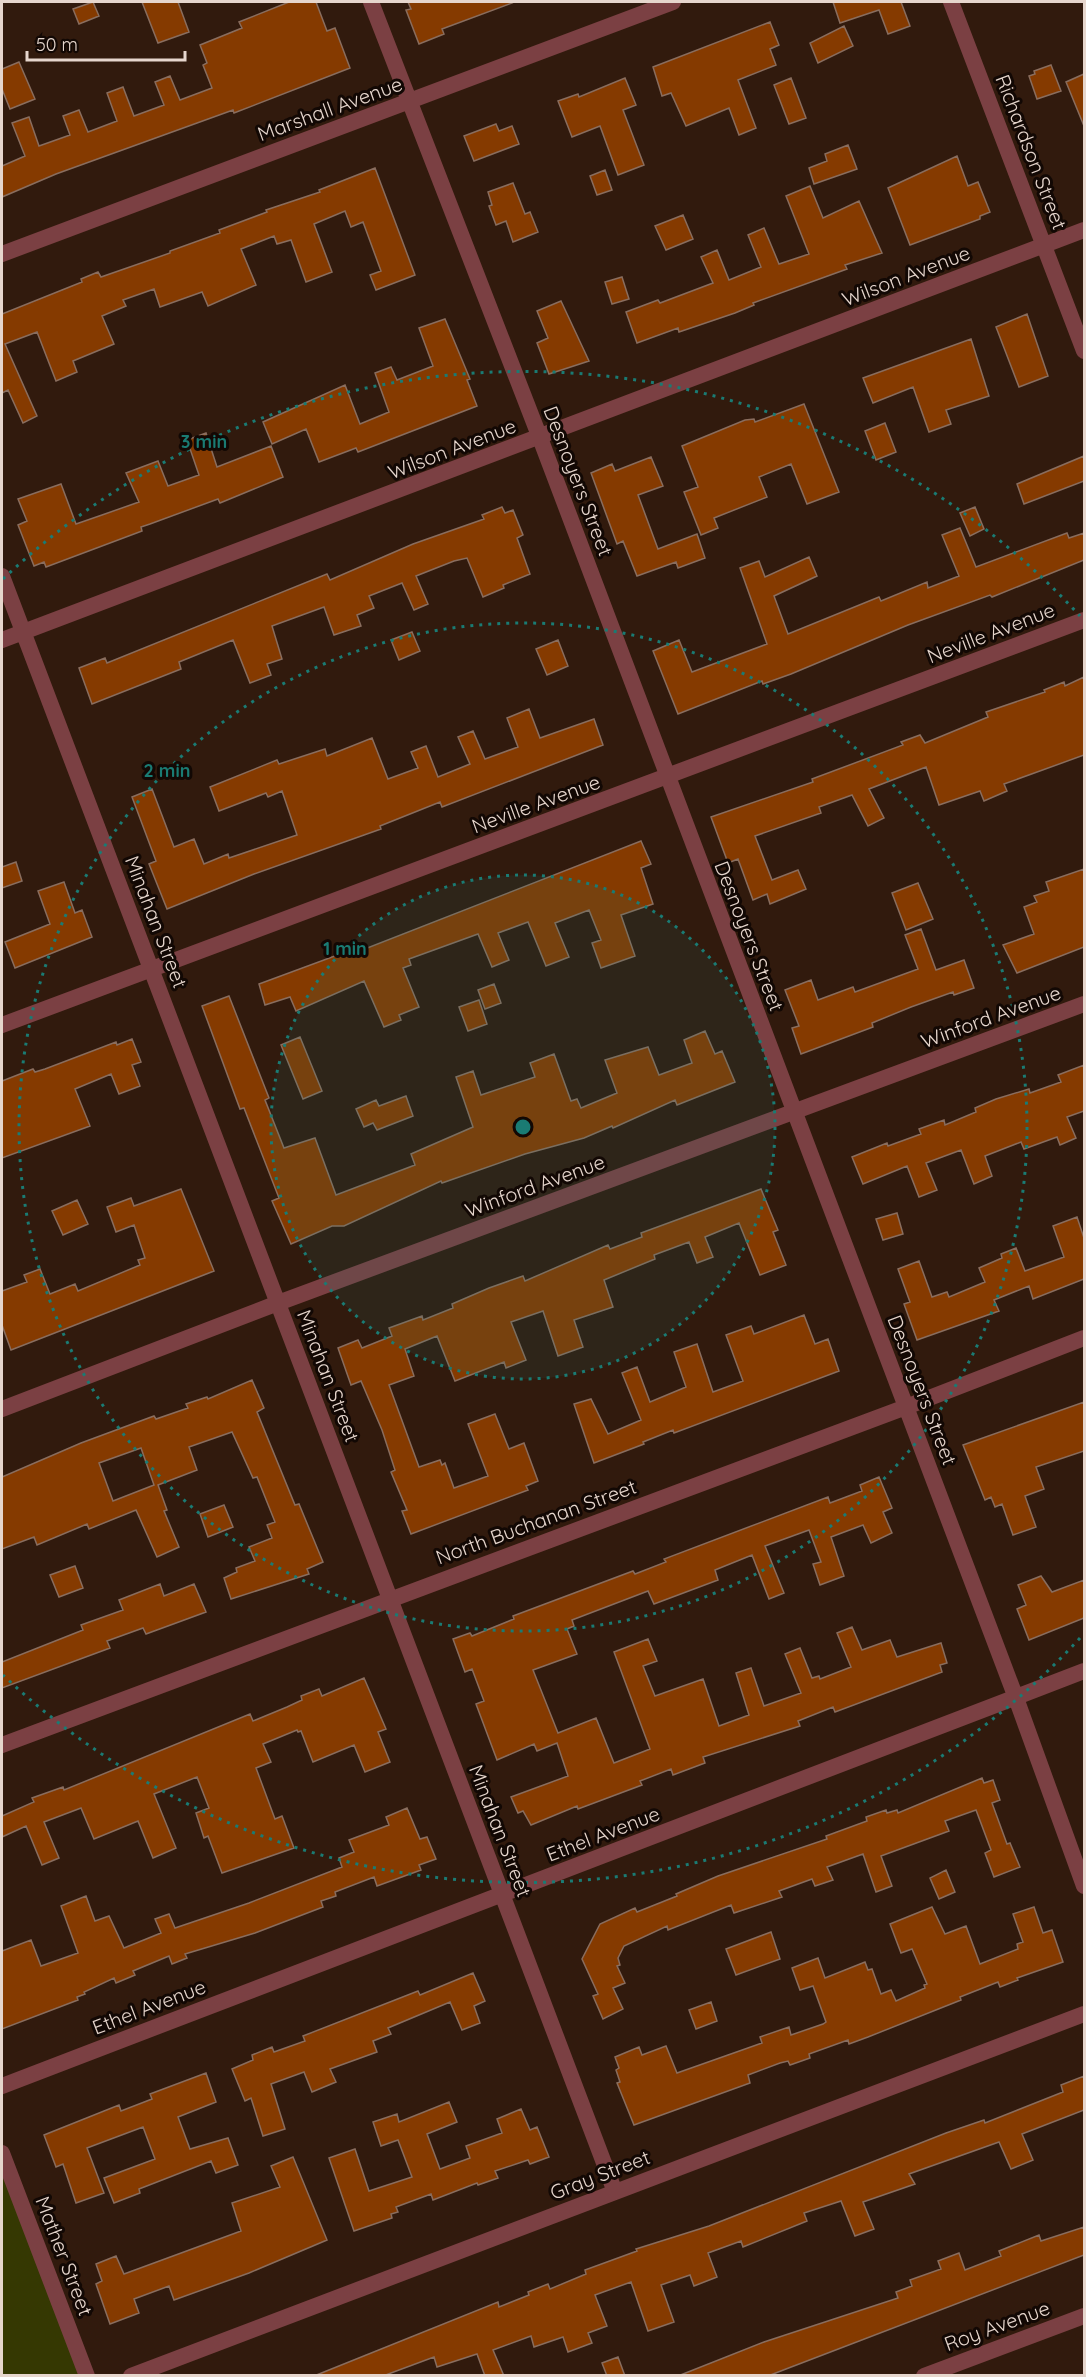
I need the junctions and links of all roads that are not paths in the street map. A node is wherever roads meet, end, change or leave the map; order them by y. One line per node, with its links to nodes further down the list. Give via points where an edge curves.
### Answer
1 (371, 2): 4 (street, Desnoyers Street)
2 (673, 2): 4 (street, Marshall Avenue)
3 (951, 2): 6 (street, Richardson Street)
4 (411, 101): 7 (street, Marshall Avenue); 9 (street, Desnoyers Street)
5 (1084, 230): 6 (street, Wilson Avenue)
6 (1044, 246): 8 (street, Richardson Street); 9 (street, Wilson Avenue)
7 (2, 254)
8 (1084, 351)
9 (540, 438): 12 (street, Wilson Avenue); 14 (street, Desnoyers Street)
10 (2, 576): 12 (street, Minahan Street)
11 (1084, 620): 14 (street, Neville Avenue)
12 (23, 632): 13 (street, Wilson Avenue); 15 (street, Minahan Street)
13 (2, 640)
14 (667, 778): 15 (street, Neville Avenue); 18 (street, Desnoyers Street)
15 (151, 969): 17 (street, Neville Avenue); 19 (street, Minahan Street)
16 (1084, 1004): 18 (street, Winford Avenue)
17 (2, 1025)
18 (794, 1112): 19 (street, Winford Avenue); 21 (street, Desnoyers Street)
19 (278, 1303): 22 (street, Winford Avenue); 23 (street, Minahan Street)
20 (1084, 1338): 21 (street, North Buchanan Street)
21 (906, 1407): 23 (street, North Buchanan Street); 25 (street, Desnoyers Street)
22 (2, 1409)
23 (390, 1599): 26 (street, North Buchanan Street); 28 (street, Minahan Street)
24 (1084, 1671): 25 (street, Ethel Avenue)
25 (1016, 1698): 27 (street, Desnoyers Street); 28 (street, Ethel Avenue)
26 (2, 1745)
27 (1084, 1886)
28 (502, 1895): 30 (street, Ethel Avenue); 32 (street, Minahan Street)
29 (1084, 2014): 32 (street, Gray Street)
30 (2, 2086)
31 (2, 2153): 34 (street, Mather Street)
32 (615, 2192): 35 (street, Gray Street)
33 (1084, 2316): 36 (street, Roy Avenue)
34 (87, 2376)
35 (131, 2376)
36 (924, 2376)

